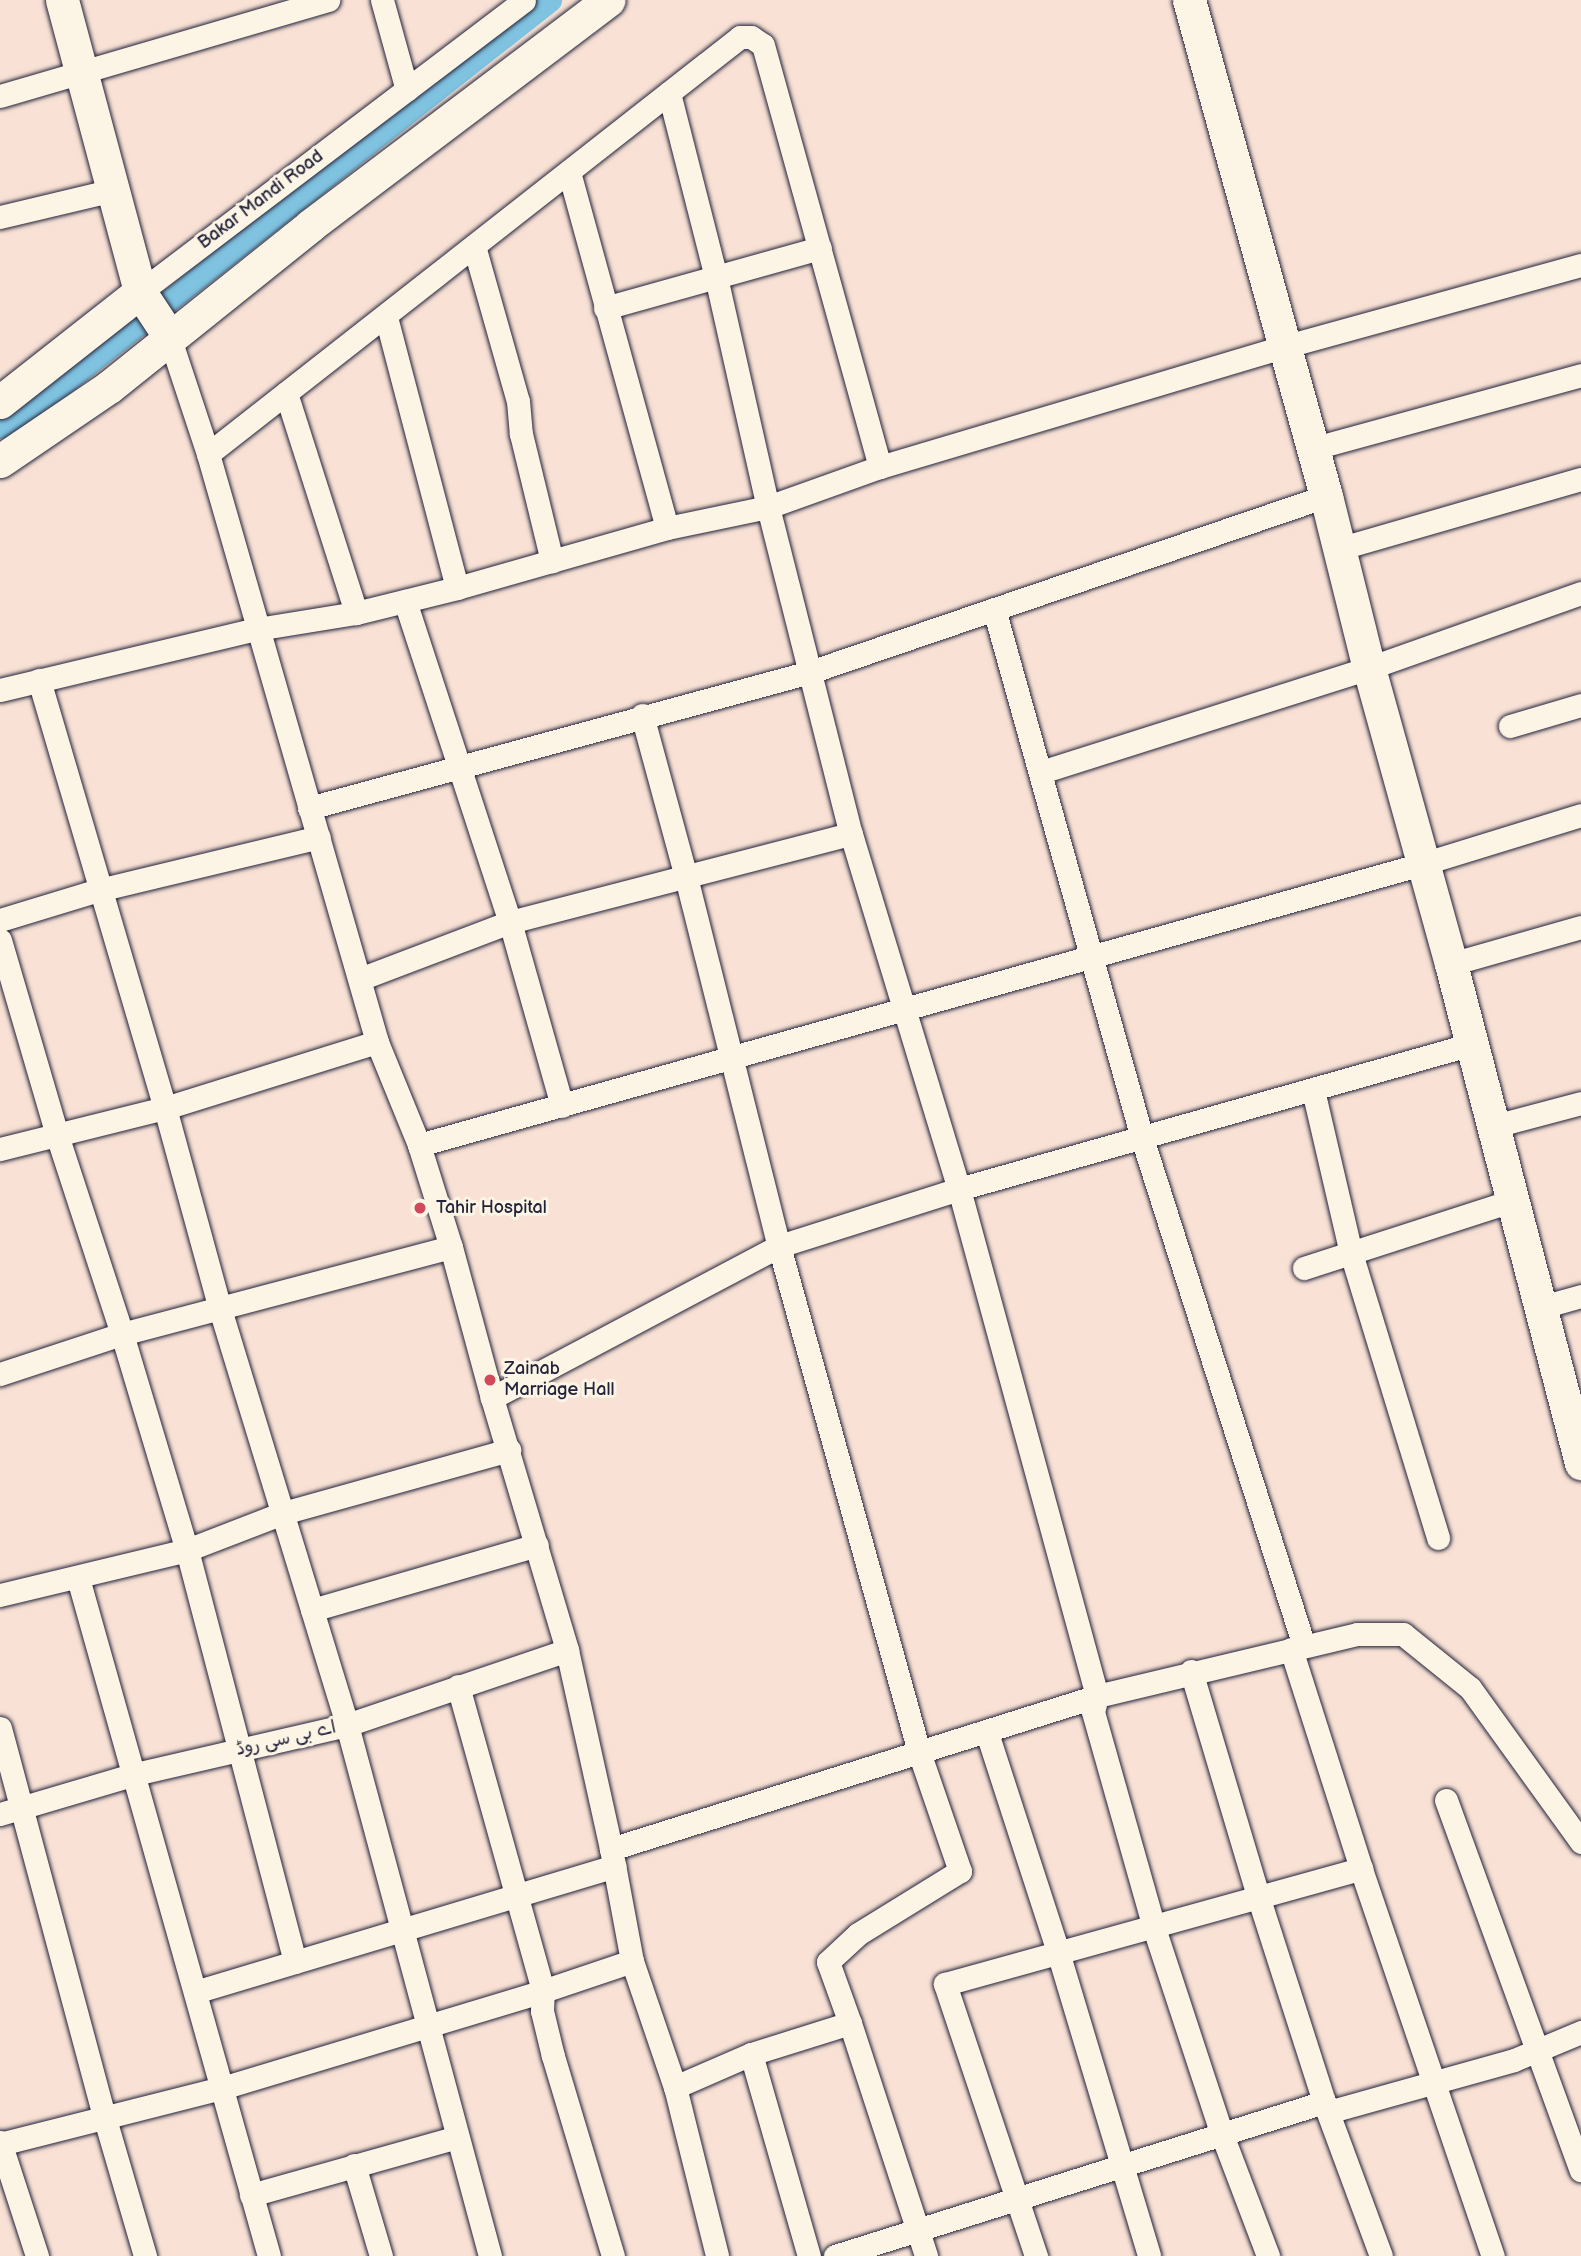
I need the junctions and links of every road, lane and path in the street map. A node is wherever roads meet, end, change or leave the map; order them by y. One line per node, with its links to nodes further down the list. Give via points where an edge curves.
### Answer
1 (62, 0): 7 (street)
2 (328, 0): 7 (street)
3 (382, 0): 8 (street)
4 (609, 0): 21 (street)
5 (1189, 0): 22 (street)
6 (513, 4): 8 (street, Bakar Mandi Road)
7 (81, 72): 10 (street); 12 (street)
8 (407, 90): 18 (street, Bakar Mandi Road)
9 (669, 93): 11 (street); 15 (street, via 740,37 751,37 763,45); 17 (street)
10 (0, 96)
11 (569, 172): 14 (street); 19 (street)
12 (113, 190): 13 (street); 18 (street)
13 (0, 217)
14 (474, 246): 20 (street); 35 (street, via 518,401 524,448)
15 (820, 248): 17 (street); 29 (street)
16 (1581, 265): 22 (street)
17 (716, 277): 19 (street); 32 (street)
18 (140, 292): 21 (street); 25 (street, Bakar Mandi Road)
19 (605, 308): 33 (street)
20 (386, 317): 24 (street); 36 (street)
21 (169, 336): 27 (street); 28 (street, via 109,387)
22 (1283, 347): 26 (street); 29 (street)
23 (1581, 375): 26 (street)
24 (286, 393): 27 (street); 40 (street)
25 (0, 402)
26 (1311, 449): 31 (street)
27 (208, 454): 41 (street)
28 (0, 461)
29 (880, 467): 32 (street)
30 (1581, 479): 34 (street)
31 (1326, 496): 34 (street); 39 (street)
32 (768, 507): 33 (street); 43 (street)
33 (667, 528): 35 (street)
34 (1338, 549): 42 (street)
35 (552, 561): 36 (street)
36 (457, 588): 38 (street)
37 (1581, 593): 42 (street)
38 (405, 601): 40 (street); 49 (street)
39 (994, 609): 43 (street); 50 (street)
40 (356, 612): 41 (street)
41 (257, 629): 44 (street); 51 (street)
42 (1368, 668): 50 (street); 55 (street)
43 (810, 672): 47 (street); 53 (street)
44 (39, 680): 45 (street); 57 (street)
45 (0, 690)
46 (1581, 705): 48 (street)
47 (642, 715): 49 (street); 56 (street)
48 (1510, 726)
49 (460, 766): 51 (street); 59 (street)
50 (1041, 772): 62 (street)
51 (309, 808): 54 (street)
52 (1581, 815): 55 (street)
53 (851, 834): 56 (street); 65 (street)
54 (319, 836): 57 (street); 64 (street)
55 (1422, 864): 62 (street); 63 (street)
56 (686, 877): 59 (street); 68 (street)
57 (99, 890): 58 (street); 72 (street)
58 (0, 920)
59 (510, 922): 64 (street); 71 (street)
60 (1581, 927): 63 (street)
61 (0, 940): 74 (street)
62 (1090, 956): 65 (street); 75 (street)
63 (1451, 964): 67 (street)
64 (360, 979): 66 (street)
65 (904, 1008): 68 (street); 78 (street)
66 (377, 1042): 72 (street); 76 (street)
67 (1472, 1044): 69 (street); 73 (street)
68 (730, 1059): 71 (street); 80 (street)
69 (1313, 1090): 75 (street); 82 (street)
70 (1581, 1103): 73 (street)
71 (562, 1106): 76 (street)
72 (164, 1108): 74 (street); 86 (street)
73 (1491, 1127): 79 (street)
74 (57, 1135): 77 (street); 87 (street)
75 (1142, 1138): 78 (street); 100 (street)
76 (419, 1145): 81 (street)
77 (0, 1149)
78 (959, 1189): 80 (street); 104 (street)
79 (1512, 1201): 82 (street); 85 (street)
80 (779, 1246): 90 (street); 109 (street)
81 (451, 1247): 86 (street); 90 (street)
82 (1351, 1253): 83 (street); 94 (street)
83 (1304, 1268)
84 (1581, 1296): 85 (street)
85 (1542, 1307): 89 (street)
86 (220, 1309): 87 (street); 93 (street)
87 (122, 1334): 88 (street); 96 (street)
88 (0, 1372)
89 (1571, 1377): 92 (street)
90 (492, 1398): 91 (street)
91 (509, 1450): 93 (street); 95 (street)
92 (1581, 1463)
93 (283, 1513): 96 (street); 99 (street)
94 (1438, 1538)
95 (537, 1545): 99 (street); 101 (street)
96 (187, 1549): 97 (street); 108 (street)
97 (78, 1578): 98 (street); 110 (street)
98 (0, 1595)
99 (312, 1610): 105 (street)
100 (1298, 1648): 102 (street); 114 (street, via 1357,1634 1403,1634 1470,1688); 116 (street)
101 (567, 1650): 103 (street, اے بی سی روڈ); 115 (street)
102 (1191, 1671): 104 (street); 118 (street)
103 (458, 1686): 105 (street, اے بی سی روڈ); 117 (street)
104 (1097, 1696): 107 (street); 119 (street, via 1093,1712)
105 (347, 1725): 108 (street, اے بی سی روڈ); 120 (street)
106 (0, 1727): 112 (street)
107 (987, 1733): 109 (street); 121 (street)
108 (241, 1749): 110 (street, اے بی سی روڈ); 123 (street)
109 (919, 1752): 115 (street); 126 (street, via 960,1871 858,1934 828,1962)
110 (135, 1774): 112 (street, اے بی سی روڈ); 125 (street)
111 (1446, 1800): 129 (street)
112 (23, 1808): 113 (street, اے بی سی روڈ); 135 (street)
113 (0, 1814)
114 (1581, 1842)
115 (613, 1857): 117 (street); 122 (street)
116 (1361, 1869): 118 (street); 131 (street)
117 (516, 1895): 120 (street); 124 (street)
118 (1258, 1896): 119 (street); 134 (street)
119 (1153, 1928): 121 (street); 136 (street)
120 (402, 1930): 123 (street); 127 (street)
121 (1058, 1952): 140 (street); 143 (street, via 945,1984)
122 (632, 1961): 124 (street); 132 (street)
123 (295, 1962): 125 (street)
124 (543, 1991): 127 (street); 150 (street, via 542,2011 553,2056)
125 (195, 1992): 133 (street)
126 (850, 2023): 130 (street); 144 (street)
127 (428, 2025): 133 (street); 137 (street)
128 (1581, 2032): 129 (street)
129 (1538, 2051): 131 (street); 141 (street)
130 (751, 2054): 132 (street); 152 (street)
131 (1434, 2082): 134 (street); 159 (street)
132 (675, 2087): 151 (street)
133 (222, 2088): 135 (street); 142 (street)
134 (1326, 2107): 136 (street); 158 (street)
135 (105, 2119): 138 (street); 146 (street)
136 (1221, 2132): 140 (street); 157 (street)
137 (457, 2137): 139 (street); 149 (street)
138 (0, 2143): 145 (street)
139 (354, 2165): 142 (street); 148 (street)
140 (1123, 2167): 143 (street); 156 (street)
141 (1581, 2170)
142 (251, 2195): 147 (street)
143 (1018, 2198): 144 (street); 155 (street)
144 (917, 2229): 153 (street); 154 (street)
145 (37, 2256)
146 (145, 2256)
147 (269, 2256)
148 (381, 2256)
149 (490, 2256)
150 (613, 2256)
151 (718, 2256)
152 (809, 2256)
153 (835, 2256)
154 (926, 2256)
155 (1036, 2256)
156 (1149, 2256)
157 (1268, 2256)
158 (1381, 2256)
159 (1493, 2256)

